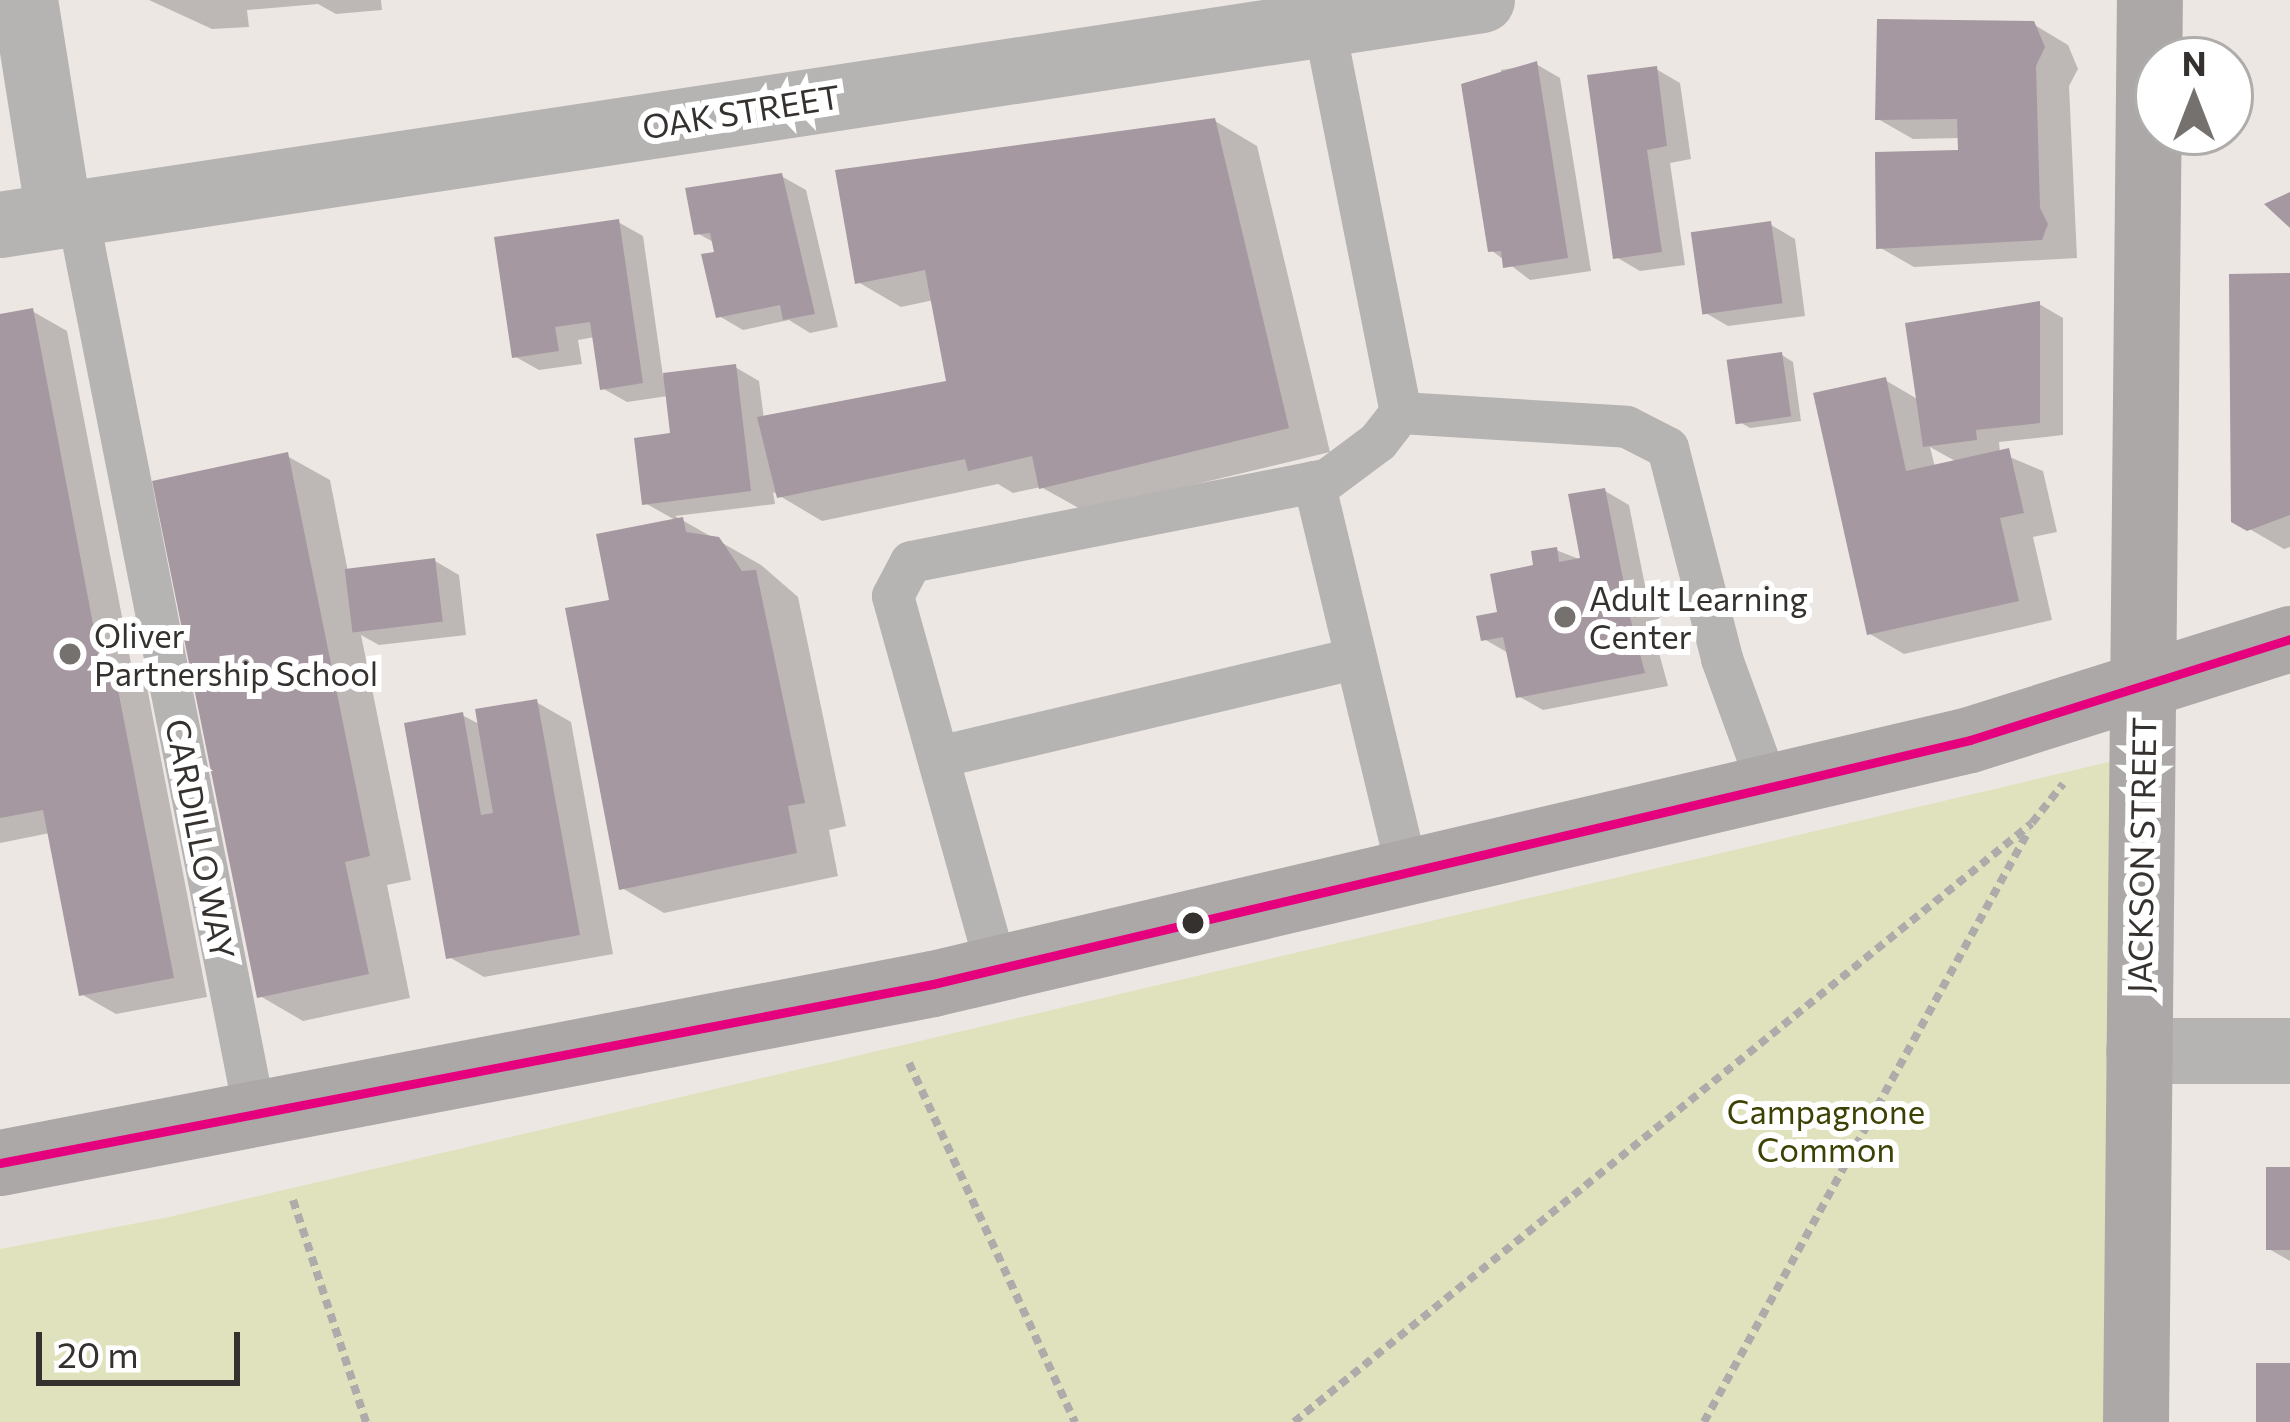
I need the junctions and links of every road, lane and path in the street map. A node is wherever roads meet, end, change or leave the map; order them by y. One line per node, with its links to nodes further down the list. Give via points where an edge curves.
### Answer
1 (25, 0): 5 (street)
2 (1482, 0): 4 (street, OAK STREET)
3 (2150, 0): 10 (main road, JACKSON STREET)
4 (1324, 24): 5 (street, OAK STREET); 6 (lane)
5 (45, 217): 20 (lane, CARDILLO WAY)
6 (1401, 412): 7 (lane, via 1378,442); 13 (lane, via 1627,428 1668,448 1722,659)
7 (1314, 482): 9 (lane); 11 (lane, via 911,562 893,596)
8 (2290, 639): 10 (main road)
9 (1354, 659): 11 (lane); 15 (lane)
10 (2143, 686): 13 (main road, via 1970,740); 17 (main road, JACKSON STREET)
11 (938, 757): 16 (lane)
12 (2077, 767): 14 (path)
13 (1769, 788): 15 (main road)
14 (2032, 823): 25 (path); 26 (path)
15 (1408, 873): 16 (main road)
16 (997, 969): 20 (main road)
17 (2139, 1051): 18 (street); 27 (main road, JACKSON STREET)
18 (2290, 1051)
19 (909, 1063): 24 (path)
20 (255, 1114): 21 (main road)
21 (0, 1163)
22 (292, 1200): 23 (path)
23 (366, 1422)
24 (1075, 1422)
25 (1294, 1422)
26 (1703, 1422)
27 (2136, 1422)

